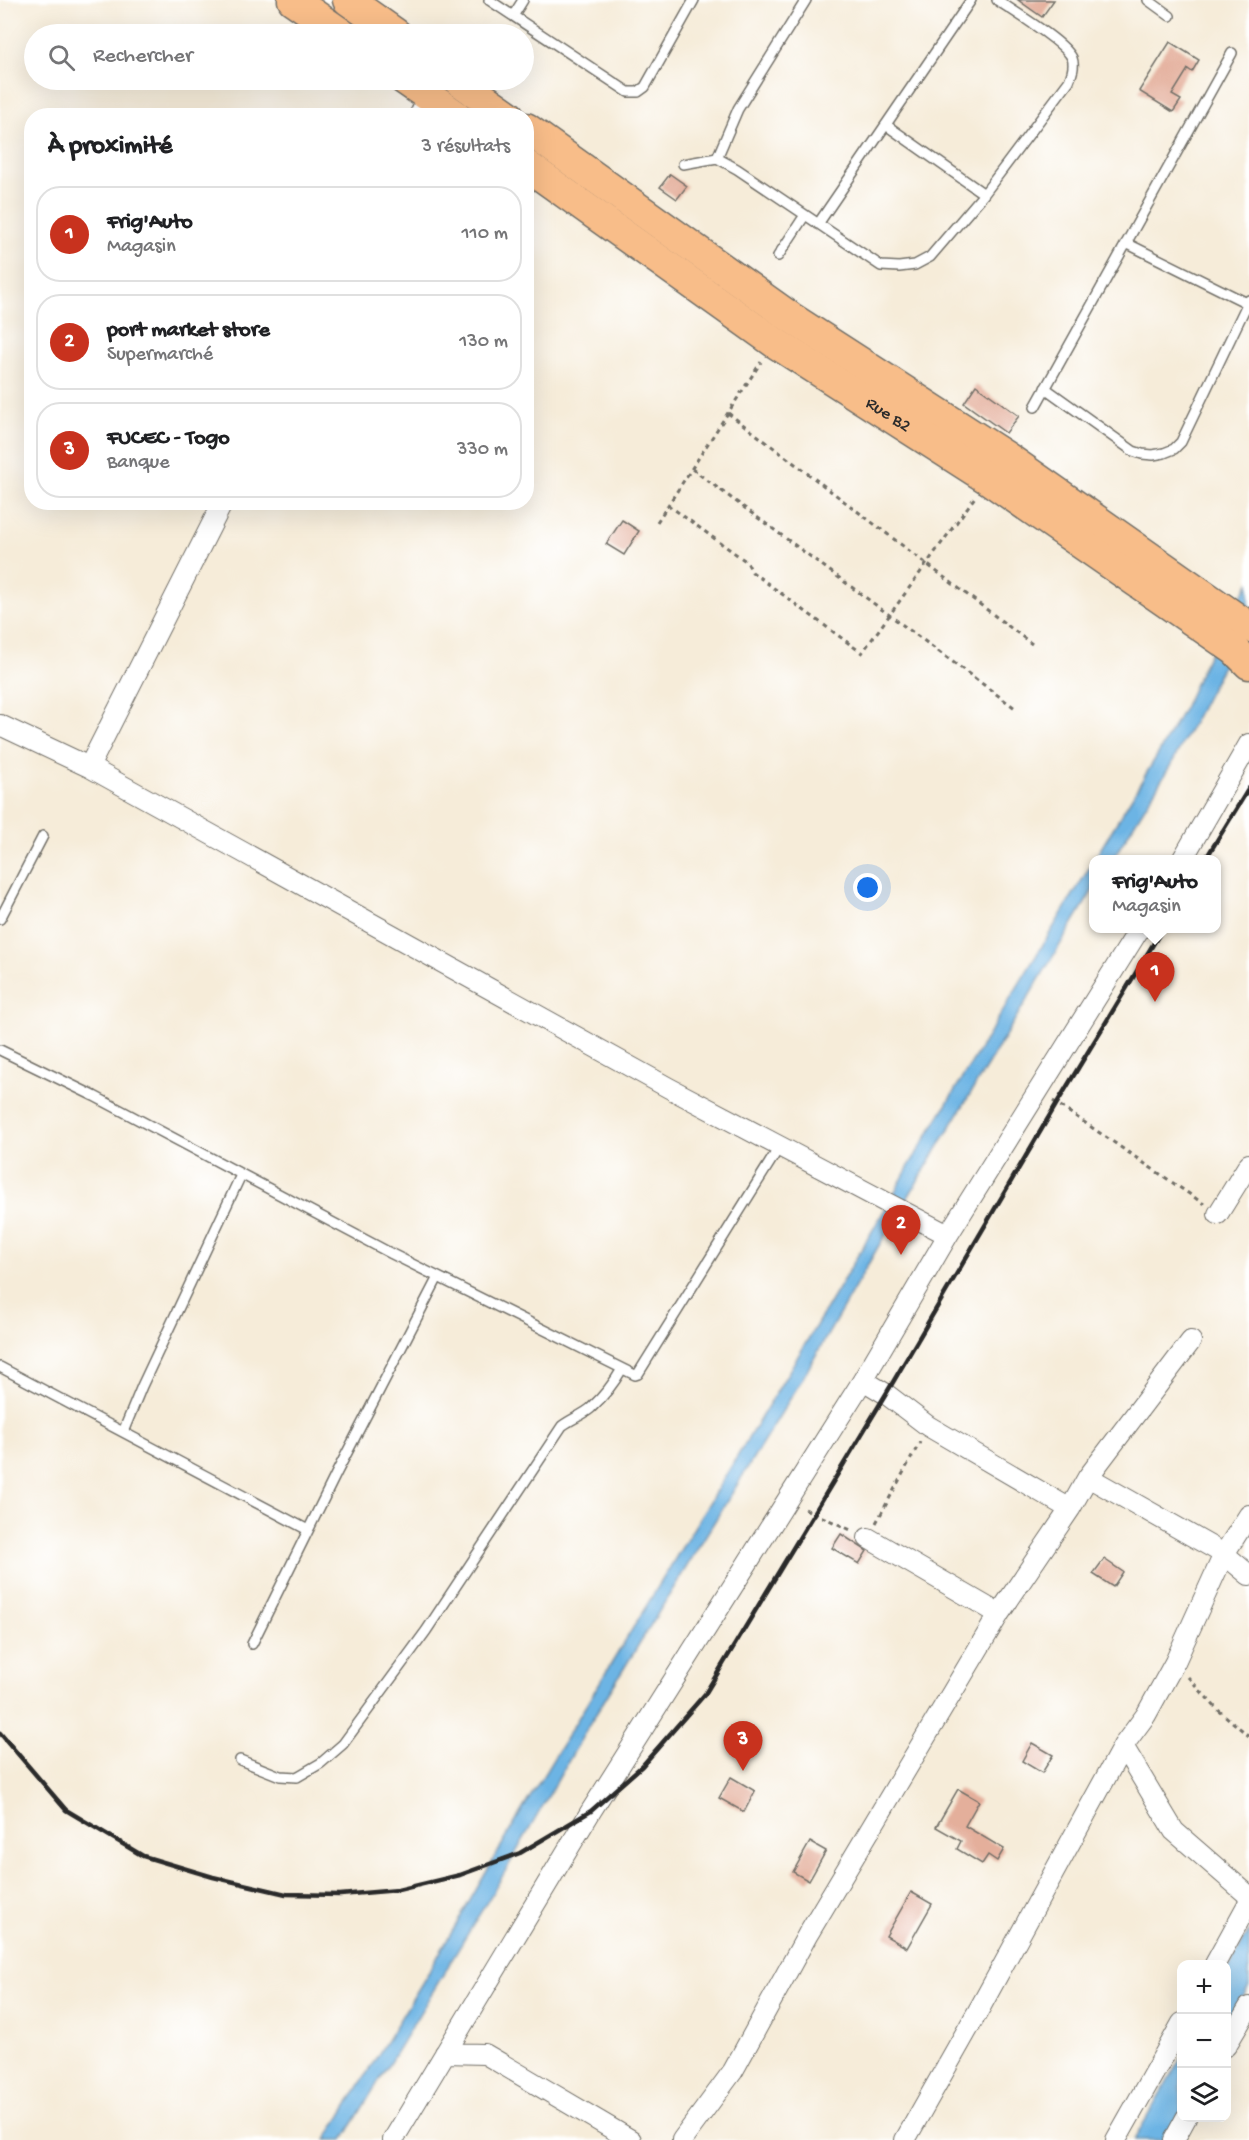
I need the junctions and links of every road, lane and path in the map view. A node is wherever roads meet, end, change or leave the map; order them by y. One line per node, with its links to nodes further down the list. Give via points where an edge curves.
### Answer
1 (293, 0): 12 (main road)
2 (348, 0): 13 (main road)
3 (489, 0): 10 (lane)
4 (523, 0): 10 (lane)
5 (694, 0): 15 (lane, via 650,80 638,92 628,92)
6 (806, 0): 23 (lane, via 738,109)
7 (970, 0): 21 (lane)
8 (997, 0): 26 (lane, via 1064,47 1073,59 1073,70 1069,81)
9 (1148, 0): 11 (lane)
10 (513, 15): 14 (lane)
11 (1170, 16)
12 (328, 24)
13 (382, 24)
14 (526, 24)
15 (534, 29)
16 (1232, 53): 29 (lane)
17 (472, 90): 20 (main road)
18 (418, 97): 19 (main road)
19 (441, 108)
20 (498, 108)
21 (886, 125): 26 (lane); 28 (lane)
22 (534, 134): 43 (main road, Rue B2, via 790,317 1015,462)
23 (717, 158): 24 (lane); 27 (lane)
24 (683, 164)
25 (534, 171): 32 (main road, Rue B2)
26 (984, 194): 28 (lane, via 930,257 915,266 881,266)
27 (805, 215): 28 (lane); 30 (lane)
28 (818, 224)
29 (1126, 243): 31 (lane); 33 (lane)
30 (778, 256)
31 (1248, 302): 33 (lane, via 1182,442 1174,449 1153,455 1133,451)
32 (774, 342): 35 (path); 37 (main road, Rue B2)
33 (1045, 388): 34 (lane)
34 (1035, 407)
35 (728, 413): 36 (path); 41 (path)
36 (692, 469): 38 (path); 42 (path)
37 (988, 479): 41 (path); 45 (main road, Rue B2, via 1235,650)
38 (668, 505): 40 (path); 42 (path, via 862,653)
39 (219, 510): 49 (street)
40 (657, 522)
41 (927, 565): 42 (path); 44 (path)
42 (890, 615): 46 (path)
43 (1249, 627)
44 (1032, 644)
45 (1249, 664)
46 (1015, 708)
47 (0, 725): 49 (street)
48 (1249, 744): 51 (street)
49 (89, 767): 56 (street)
50 (43, 836): 52 (lane)
51 (1185, 855)
52 (0, 919)
53 (1137, 933): 55 (street)
54 (0, 1050): 58 (lane)
55 (1038, 1093): 59 (path); 60 (street)
56 (780, 1146): 60 (street); 64 (lane, via 638,1374)
57 (1249, 1164): 59 (street)
58 (241, 1175): 61 (lane); 67 (lane)
59 (1218, 1214)
60 (948, 1235): 65 (street)
61 (438, 1277): 64 (lane); 72 (lane)
62 (1191, 1341): 68 (street)
63 (0, 1367): 67 (lane)
64 (622, 1369): 81 (lane, via 590,1409 562,1426 426,1631 343,1744 297,1777 280,1776)
65 (863, 1380): 66 (street); 69 (street)
66 (928, 1426): 70 (street); 73 (path)
67 (123, 1432): 72 (lane)
68 (1088, 1477): 70 (street); 74 (street)
69 (788, 1498): 73 (path); 88 (street, via 591,1811)
70 (1070, 1509): 76 (street)
71 (1249, 1515): 74 (street)
72 (308, 1530): 77 (lane)
73 (868, 1538): 76 (street)
74 (1224, 1554): 75 (street); 78 (street)
75 (1249, 1575)
76 (999, 1614): 92 (street, via 808,1934 733,2071)
77 (252, 1644)
78 (1175, 1662): 79 (path, via 1217,1709); 80 (street, via 1146,1715)
79 (1249, 1736)
80 (1123, 1746): 82 (street, via 1174,1831); 93 (street)
81 (240, 1760)
82 (1249, 1896)
83 (1249, 1902): 84 (street)
84 (1218, 1960)
85 (1249, 2007): 87 (street)
86 (1177, 2033): 94 (street)
87 (1231, 2039)
88 (445, 2053): 90 (street); 91 (street, via 485,2054)
89 (1184, 2122): 95 (street)
90 (393, 2140)
91 (631, 2140)
92 (682, 2140)
93 (905, 2140)
94 (1116, 2140)
95 (1174, 2140)

